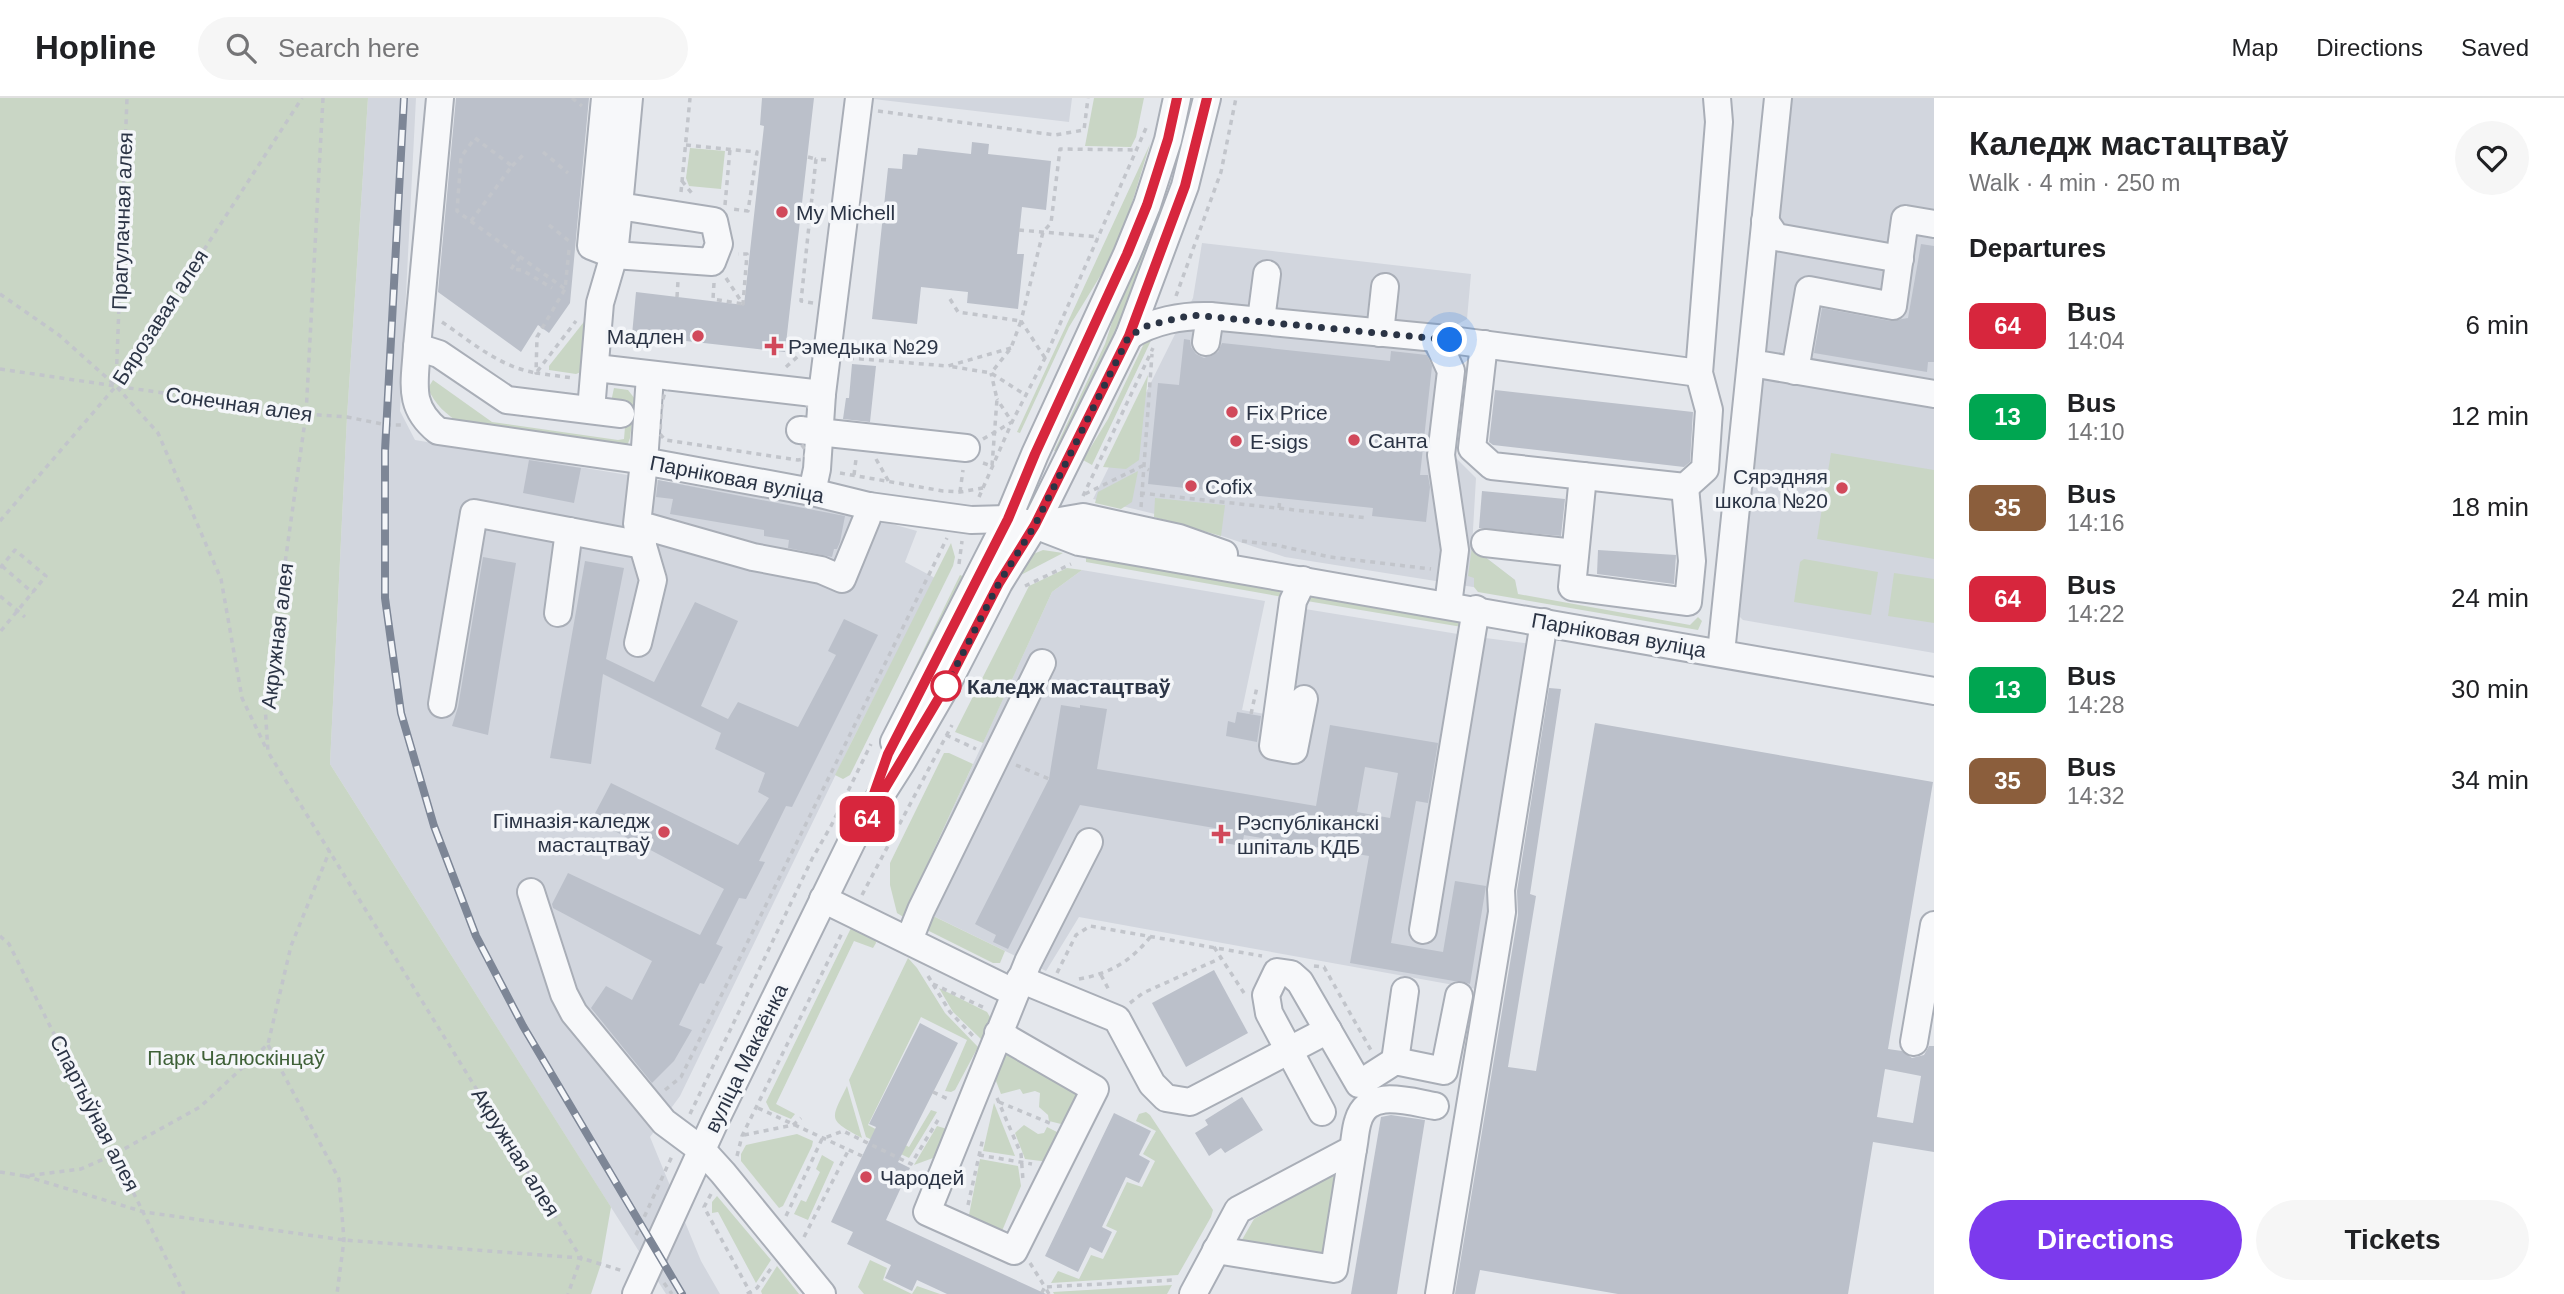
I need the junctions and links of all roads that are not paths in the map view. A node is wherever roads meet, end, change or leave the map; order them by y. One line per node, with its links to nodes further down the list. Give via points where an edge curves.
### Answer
1 (440, 98): 23 (street)
2 (629, 98): 9 (street)
3 (1177, 98): 40 (street, вуліца Макаёнка, via 1147,205)
4 (1207, 98): 14 (street, вуліца Макаёнка, via 1185,186)
5 (1717, 98): 26 (street, via 1719,122)
6 (1778, 98): 10 (street)
7 (594, 103): 12 (street, via 591,246)
8 (858, 103): 29 (street, via 819,351)
9 (619, 206): 12 (street); 12 (street, via 714,221 719,244 712,262)
10 (1765, 221): 13 (street, via 1776,237); 24 (street)
11 (1934, 224): 13 (street, via 1905,219)
12 (614, 255): 27 (street, via 600,303)
13 (1900, 259): 25 (street, via 1893,306 1809,290)
14 (1155, 270): 18 (street, via 1159,295 1165,302); 20 (street, вуліца Макаёнка)
15 (1267, 274): 17 (street)
16 (1385, 287): 19 (street)
17 (1261, 320): 18 (street); 19 (street)
18 (1203, 324): 20 (street, via 1149,325)
19 (1380, 333): 21 (street)
20 (1129, 336): 41 (street, вуліца Макаёнка)
21 (1424, 343): 22 (street); 47 (street, via 1451,371 1441,455 1455,550)
22 (1484, 344): 26 (street); 36 (street, via 1472,448 1492,466)
23 (417, 347): 31 (street, via 439,354 507,400); 35 (street, Парніковая вуліца, via 414,398 424,419 438,431)
24 (1751, 363): 25 (street); 52 (street)
25 (1795, 371): 30 (street)
26 (1699, 373): 38 (street, via 1709,410 1705,469)
27 (595, 374): 28 (street); 31 (street)
28 (650, 376): 29 (street); 35 (street)
29 (822, 394): 33 (street)
30 (1934, 394)
31 (591, 410): 32 (street)
32 (621, 414)
33 (810, 432): 34 (street); 37 (street)
34 (972, 455)
35 (645, 462): 37 (street, Парніковая вуліца); 43 (street)
36 (1583, 476): 38 (street); 45 (street)
37 (815, 481): 39 (street, Парніковая вуліца)
38 (1685, 487): 45 (street, via 1692,561 1688,602 1572,587)
39 (869, 506): 40 (street, Парніковая вуліца, via 971,520); 43 (street, via 842,579 821,570)
40 (1008, 519): 41 (street, Парніковая вуліца); 57 (street, вуліца Макаёнка, via 888,754)
41 (1035, 525): 46 (street, Парніковая вуліца, via 1079,542); 57 (street, вуліца Макаёнка)
42 (569, 531): 43 (street); 49 (street); 56 (street, via 474,513)
43 (640, 535): 51 (street, via 653,580)
44 (1485, 543): 45 (street)
45 (1575, 553)
46 (1303, 580): 47 (street, Парніковая вуліца); 55 (street, via 1293,601 1273,746 1294,750)
47 (1448, 605): 48 (street, Парніковая вуліца)
48 (1475, 610): 50 (street, Парніковая вуліца); 61 (street)
49 (558, 613)
50 (1544, 622): 52 (street, Парніковая вуліца); 80 (street)
51 (638, 643)
52 (1720, 653): 54 (street, Парніковая вуліца)
53 (1042, 663): 63 (street)
54 (1934, 691)
55 (1304, 699)
56 (442, 704)
57 (863, 825): 60 (street, вуліца Макаёнка)
58 (1089, 842): 64 (street)
59 (531, 892): 75 (street, via 574,1013 664,1122)
60 (823, 899): 63 (street); 75 (street, вуліца Макаёнка)
61 (1423, 930)
62 (1933, 935): 69 (street)
63 (909, 940): 64 (street)
64 (1017, 986): 67 (street); 70 (street, via 1117,1019 1152,1084 1166,1098 1190,1102)
65 (1405, 991): 71 (street)
66 (1459, 996): 71 (street, via 1444,1072)
67 (994, 1022): 67 (street, via 1095,1089 1014,1251 927,1212)
68 (1328, 1030): 70 (street); 70 (street, via 1300,982 1291,974 1277,972 1266,995 1269,1013); 71 (street, via 1359,1084)
69 (1914, 1042)
70 (1289, 1051): 73 (street)
71 (1389, 1065)
72 (1435, 1106): 74 (street, via 1383,1097 1358,1118)
73 (1322, 1112)
74 (1353, 1149): 76 (street, via 1238,1210); 76 (street, via 1334,1269)
75 (703, 1151): 77 (street, вуліца Макаёнка); 79 (street)
76 (1216, 1250): 78 (street)
77 (631, 1283)
78 (1197, 1286)
79 (822, 1294)
80 (1439, 1294)

